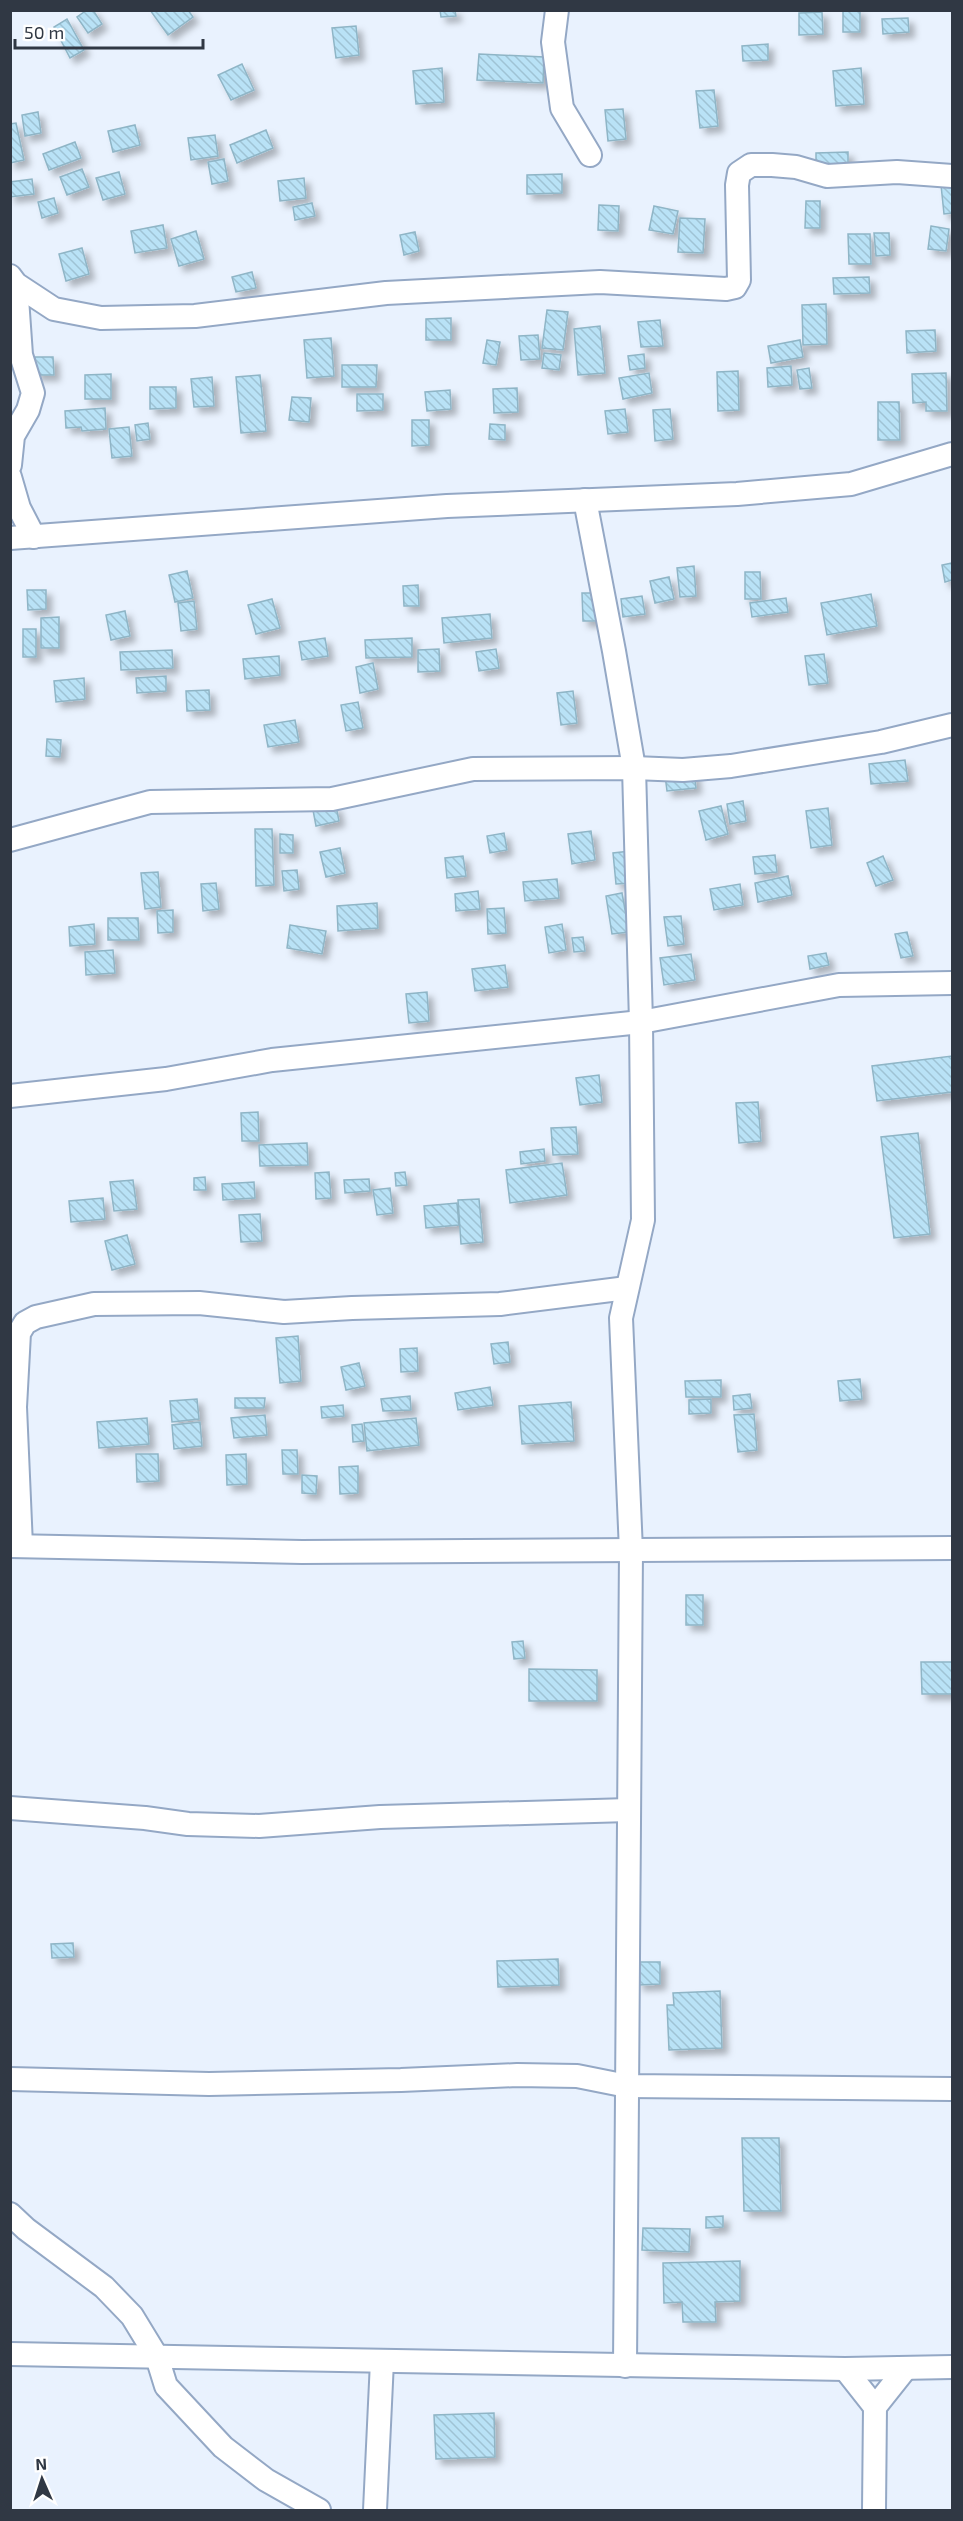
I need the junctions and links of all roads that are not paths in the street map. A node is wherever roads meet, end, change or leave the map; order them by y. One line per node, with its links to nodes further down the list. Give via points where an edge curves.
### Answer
1 (557, 10): 2 (street, via 553,42 562,108)
2 (590, 155)
3 (952, 176): 4 (street, via 897,172 827,176 796,167 751,165 739,173 737,185 739,280 735,287 726,289 589,283 386,293 195,316 101,318 54,309)
4 (13, 280): 6 (street, via 21,355 33,393 13,436)
5 (952, 454): 8 (street, via 851,484 737,494)
6 (10, 465)
7 (10, 477): 9 (street, via 19,508)
8 (585, 500): 9 (street, via 447,506); 12 (street)
9 (34, 537): 10 (street)
10 (10, 538)
11 (952, 725): 12 (street, via 881,742 731,766 683,770)
12 (634, 768): 13 (street, via 473,769 332,799 150,802); 15 (street)
13 (10, 840)
14 (952, 982): 15 (street, via 838,985)
15 (641, 1022): 16 (street, via 272,1060 166,1079); 17 (street, via 643,1220)
16 (10, 1096)
17 (627, 1288): 18 (street, via 500,1304 284,1312 199,1303 94,1304 36,1317 25,1323 19,1333); 20 (street, via 621,1318)
18 (16, 1546): 20 (street, via 302,1552)
19 (952, 1548): 20 (street)
20 (631, 1551): 22 (street)
21 (10, 1808): 22 (street, via 188,1824 259,1826 380,1817)
22 (629, 1810): 24 (street)
23 (10, 2079): 24 (street, via 209,2084 517,2074 577,2076)
24 (627, 2086): 25 (street); 30 (street)
25 (952, 2089)
26 (10, 2214): 28 (street, via 104,2286 132,2316)
27 (10, 2354): 28 (street)
28 (156, 2357): 29 (street); 35 (street, via 166,2386 223,2447 266,2481)
29 (382, 2361): 30 (street); 36 (street)
30 (625, 2366): 33 (street)
31 (952, 2367): 32 (street)
32 (906, 2368): 33 (street); 34 (street)
33 (845, 2370): 34 (street)
34 (875, 2407): 37 (street)
35 (319, 2511)
36 (375, 2511)
37 (874, 2511)

